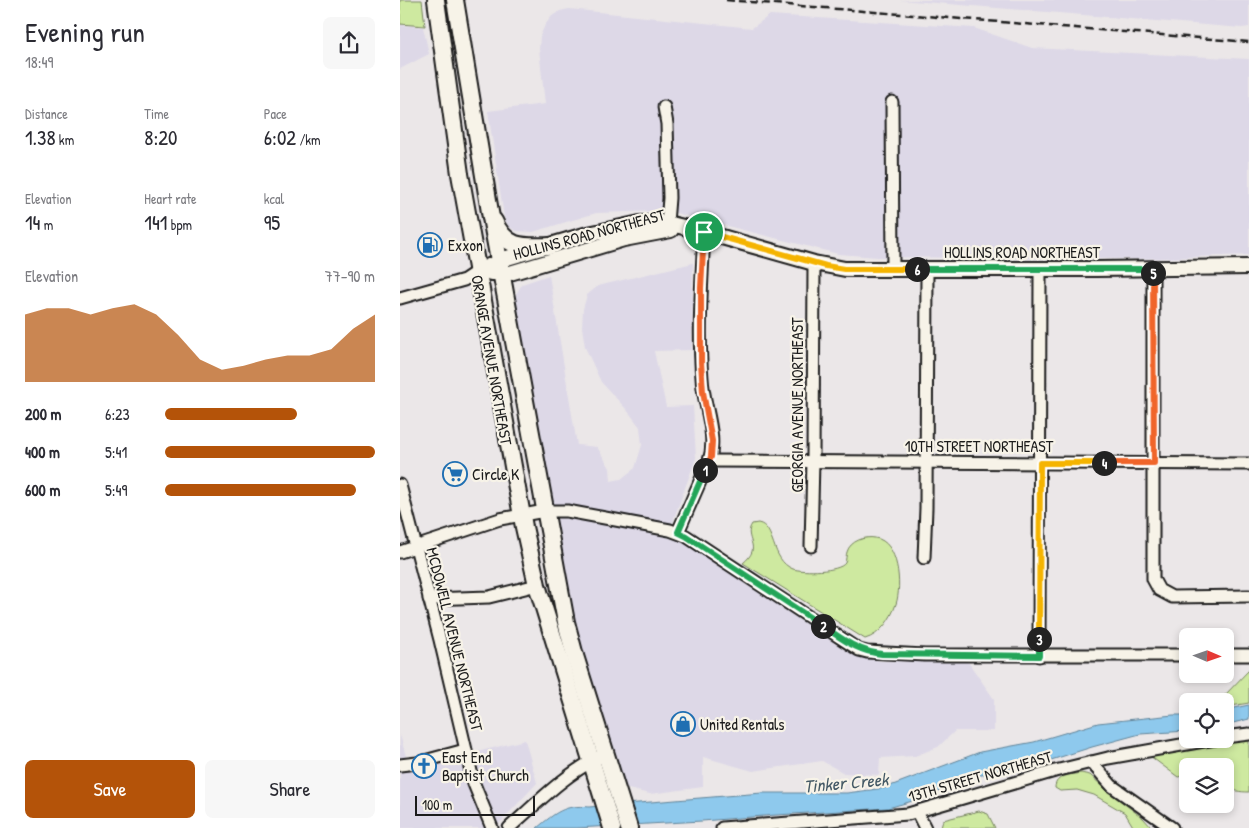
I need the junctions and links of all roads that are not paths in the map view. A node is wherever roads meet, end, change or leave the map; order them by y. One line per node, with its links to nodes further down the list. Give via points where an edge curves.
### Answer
1 (436, 0): 17 (highway, ORANGE AVENUE NORTHEAST)
2 (455, 0): 5 (highway, ORANGE AVENUE NORTHEAST)
3 (892, 102): 13 (street)
4 (664, 107): 6 (street, via 669,198)
5 (490, 212): 9 (highway, via 497,230 510,243 525,247); 11 (highway, ORANGE AVENUE NORTHEAST)
6 (667, 223): 7 (main road, HOLLINS ROAD NORTHEAST); 9 (main road, HOLLINS ROAD NORTHEAST, via 624,226)
7 (681, 227): 8 (main road, HOLLINS ROAD NORTHEAST); 11 (main road, HOLLINS ROAD NORTHEAST, via 637,236 510,273)
8 (704, 232): 10 (main road, HOLLINS ROAD NORTHEAST); 20 (street, via 701,362 712,441)
9 (550, 246): 11 (main road, HOLLINS ROAD NORTHEAST)
10 (814, 263): 13 (main road, HOLLINS ROAD NORTHEAST, via 844,269); 21 (street, GEORGIA AVENUE NORTHEAST)
11 (500, 267): 17 (main road, HOLLINS ROAD NORTHEAST); 27 (highway, ORANGE AVENUE NORTHEAST)
12 (1249, 267): 16 (main road, HOLLINS ROAD NORTHEAST)
13 (893, 269): 14 (main road, HOLLINS ROAD NORTHEAST)
14 (927, 269): 15 (main road, HOLLINS ROAD NORTHEAST); 22 (street)
15 (1040, 269): 16 (main road, HOLLINS ROAD NORTHEAST); 23 (street)
16 (1153, 269): 24 (street)
17 (476, 272): 18 (street, HOLLINS ROAD NORTHEAST, via 464,272); 19 (street, HOLLINS ROAD NORTHEAST, via 464,280); 28 (highway, ORANGE AVENUE NORTHEAST)
18 (400, 292)
19 (400, 298)
20 (709, 461): 21 (street, 10TH STREET NORTHEAST); 29 (street)
21 (813, 461): 22 (street, 10TH STREET NORTHEAST); 30 (street, GEORGIA AVENUE NORTHEAST)
22 (926, 462): 23 (street, 10TH STREET NORTHEAST); 33 (street)
23 (1040, 463): 24 (street, 10TH STREET NORTHEAST); 40 (street)
24 (1154, 463): 25 (street, 10TH STREET NORTHEAST); 35 (street, via 1152,569 1159,590 1172,597)
25 (1249, 464)
26 (400, 485): 31 (street, MCDOWELL AVENUE NORTHEAST)
27 (545, 510): 28 (street); 29 (street, via 567,511); 45 (highway, ORANGE AVENUE NORTHEAST, via 566,622)
28 (521, 514): 31 (street); 34 (highway, ORANGE AVENUE NORTHEAST)
29 (678, 532): 40 (street, via 867,652)
30 (811, 546)
31 (416, 547): 32 (street); 36 (street, MCDOWELL AVENUE NORTHEAST)
32 (400, 552)
33 (924, 558)
34 (537, 585): 36 (street, via 489,597); 46 (highway, ORANGE AVENUE NORTHEAST)
35 (1249, 596)
36 (429, 599): 44 (street, MCDOWELL AVENUE NORTHEAST)
37 (1179, 655): 40 (street)
38 (1234, 655): 39 (street)
39 (1249, 655)
40 (1039, 656)
41 (1249, 734): 42 (street)
42 (1234, 736)
43 (1179, 746): 47 (street, 13TH STREET NORTHEAST)
44 (465, 750): 48 (street); 52 (street, MCDOWELL AVENUE NORTHEAST, via 476,794)
45 (606, 754): 46 (street); 49 (highway, ORANGE AVENUE NORTHEAST)
46 (591, 762): 49 (highway, ORANGE AVENUE NORTHEAST); 53 (street, via 559,784)
47 (1091, 762): 50 (street, 13TH STREET NORTHEAST); 51 (street, via 1112,786)
48 (400, 765)
49 (609, 791): 54 (highway, ORANGE AVENUE NORTHEAST); 55 (highway, ORANGE AVENUE NORTHEAST)
50 (916, 812): 56 (street, 13TH STREET NORTHEAST); 57 (street)
51 (1147, 812): 58 (street); 59 (street)
52 (492, 828)
53 (509, 828)
54 (612, 828)
55 (629, 828)
56 (722, 828)
57 (926, 828)
58 (1159, 828)
59 (1172, 828)

